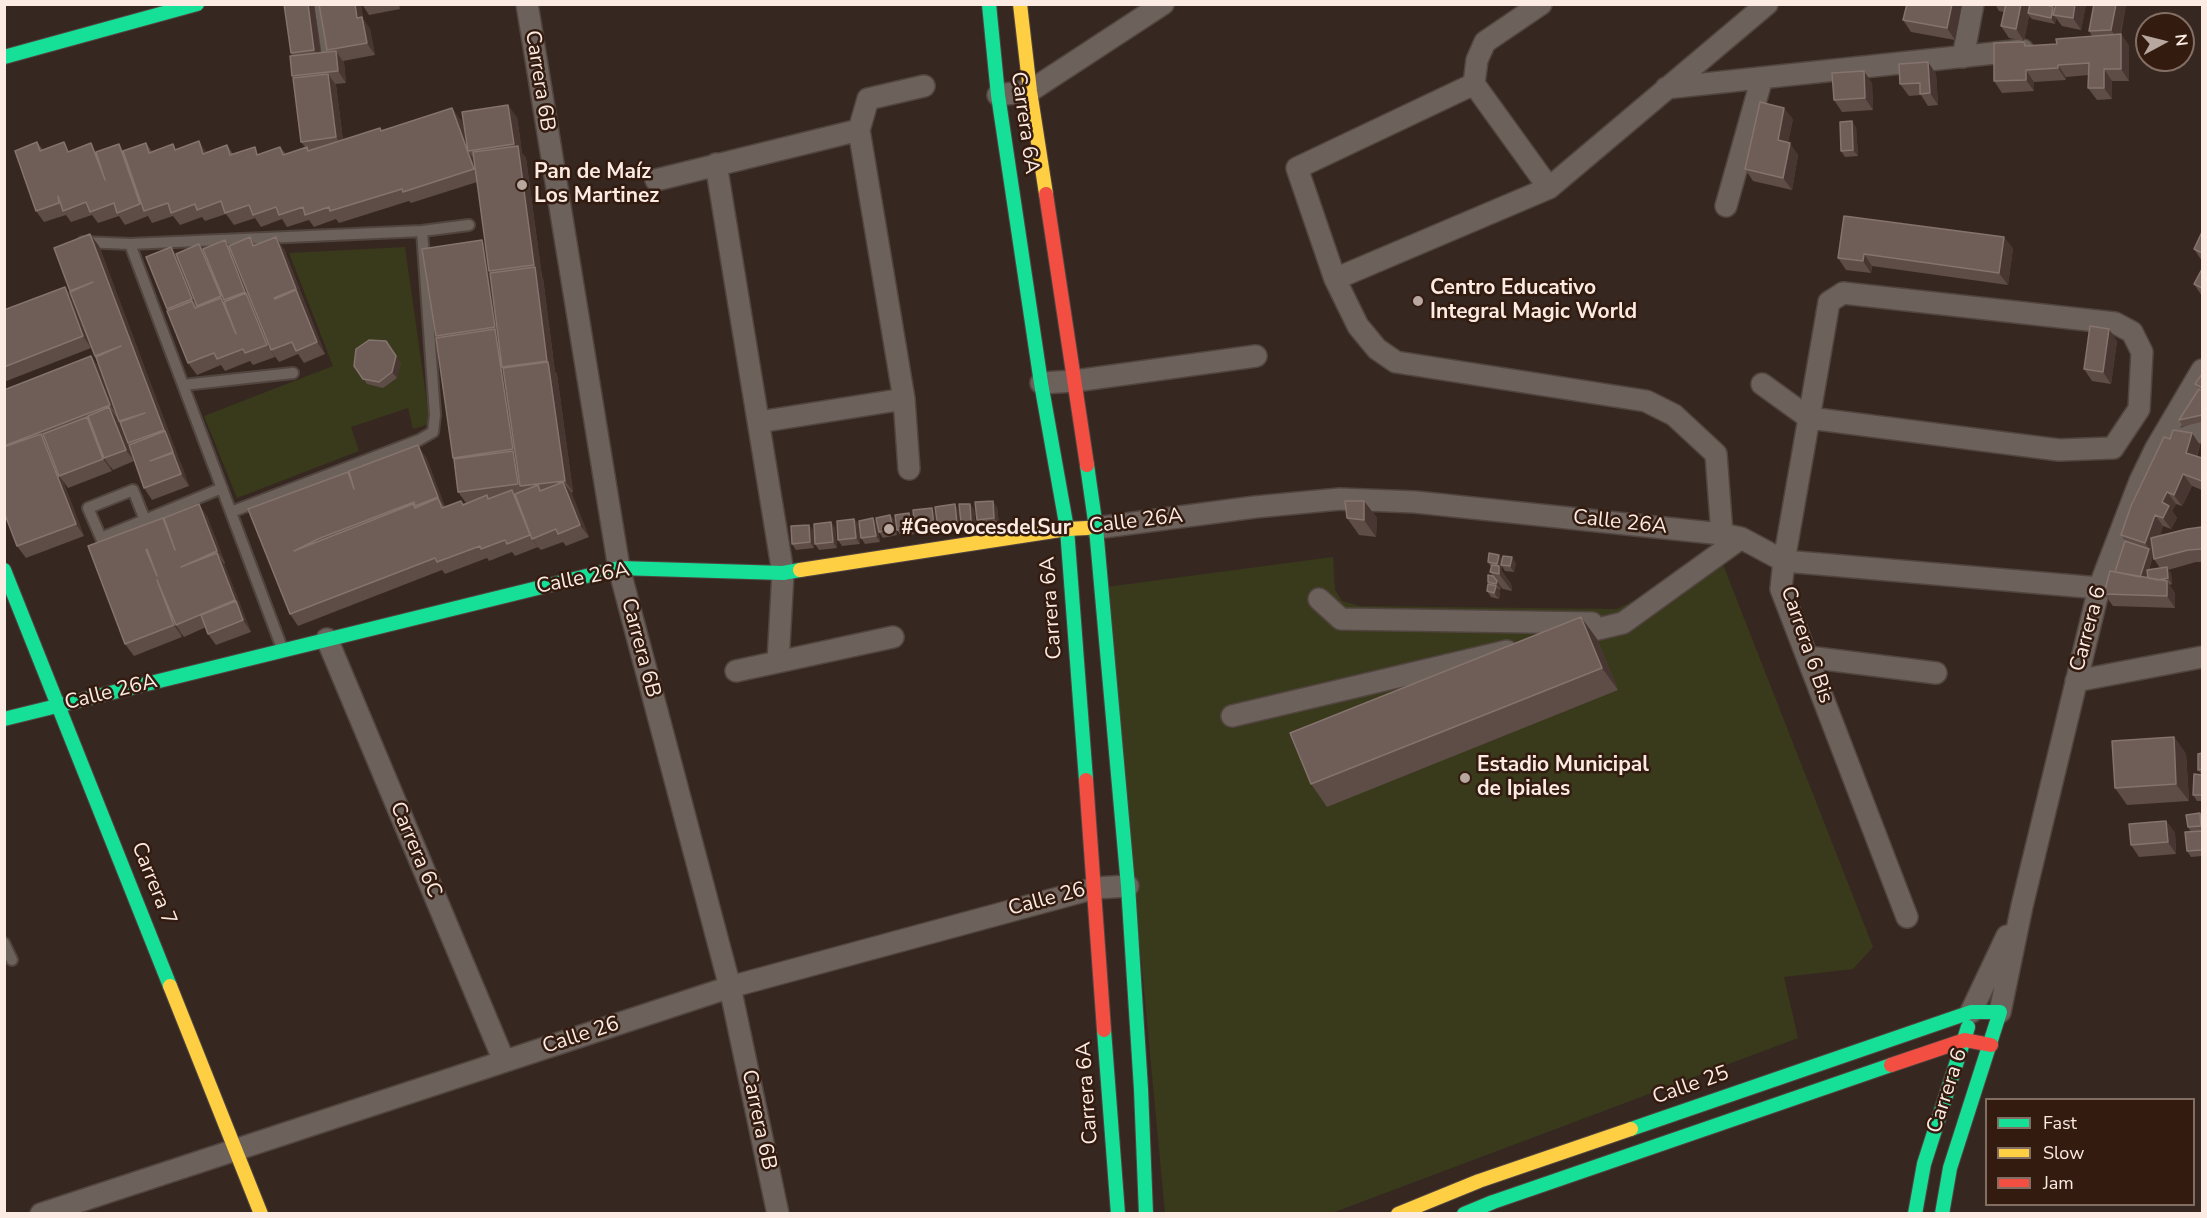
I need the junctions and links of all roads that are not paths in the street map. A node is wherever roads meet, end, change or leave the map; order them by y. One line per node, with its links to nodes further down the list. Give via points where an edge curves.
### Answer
1 (198, 4): 10 (street)
2 (319, 4): 12 (lane)
3 (527, 4): 51 (street, Carrera 6B)
4 (989, 4): 20 (street, Carrera 6A)
5 (1020, 4): 19 (street, Carrera 6A)
6 (1163, 4): 19 (street)
7 (1541, 4): 16 (street, via 1485,42)
8 (1767, 4): 18 (street)
9 (1973, 4): 14 (street)
10 (173, 9): 13 (street)
11 (2044, 47): 14 (street)
12 (327, 55)
13 (4, 57)
14 (1963, 57): 15 (street)
15 (1762, 78): 18 (street); 25 (street)
16 (1473, 84): 24 (street); 30 (street, via 1297,168)
17 (924, 86): 21 (street, via 868,99)
18 (1666, 88): 24 (street)
19 (1030, 91): 20 (street); 34 (street, Carrera 6A)
20 (999, 95): 35 (street, Carrera 6A)
21 (859, 130): 22 (street); 38 (street)
22 (716, 164): 23 (street); 40 (street)
23 (656, 180)
24 (1549, 188): 30 (street)
25 (1726, 206)
26 (469, 225): 27 (lane)
27 (422, 231): 29 (lane); 45 (lane, via 434,432)
28 (75, 242): 29 (lane)
29 (130, 244): 37 (lane)
30 (1335, 279): 49 (street, via 1358,326 1377,349 1396,362 1646,401 1674,415 1716,454)
31 (1256, 356): 34 (street)
32 (2202, 370): 42 (street, Carrera 6)
33 (294, 373): 37 (lane)
34 (1074, 381): 35 (street); 47 (street, Carrera 6A)
35 (1041, 383): 48 (street, Carrera 6A)
36 (1761, 384): 39 (street)
37 (183, 385): 44 (lane)
38 (904, 399): 40 (street); 43 (street)
39 (1809, 418): 39 (street, Carrera 6 Bis, via 1829,302 1842,293 2115,323 2132,332 2142,352 2139,409 2113,448 2059,450); 50 (street, Carrera 6 Bis)
40 (759, 422): 53 (street)
41 (2202, 431): 42 (street)
42 (2156, 448): 54 (street, Carrera 6)
43 (909, 469)
44 (222, 488): 45 (lane); 46 (lane)
45 (231, 512): 59 (lane)
46 (145, 520): 46 (lane, via 101,538 88,508 133,490)
47 (1096, 528): 48 (street, Calle 26A); 49 (street, Calle 26A, via 1340,499 1415,502); 69 (street, Carrera 6A)
48 (1067, 529): 53 (street, Calle 26A); 70 (street, Carrera 6A)
49 (1731, 536): 50 (street, Calle 26A); 56 (street)
50 (1784, 561): 54 (street, Calle 26A); 60 (street, Carrera 6 Bis, via 1782,589)
51 (619, 568): 53 (street, Calle 26A); 58 (street, Calle 26A); 75 (street, Carrera 6B)
52 (4, 570): 66 (street, Carrera 7)
53 (783, 573): 62 (street)
54 (2099, 588): 65 (street, Carrera 6)
55 (1319, 599): 56 (street, via 1341,619)
56 (1623, 623): 67 (street)
57 (893, 638): 62 (street)
58 (327, 639): 59 (street, Calle 26A); 80 (street, Carrera 6C)
59 (284, 651): 66 (street, Calle 26A)
60 (1808, 657): 64 (street); 72 (street, Carrera 6 Bis)
61 (2202, 657): 65 (street)
62 (778, 662): 63 (street)
63 (736, 671)
64 (1936, 673)
65 (2076, 681): 71 (street, Carrera 6)
66 (59, 706): 68 (street, Calle 26A); 81 (street, Carrera 7)
67 (1232, 716)
68 (4, 719)
69 (1128, 886): 70 (street, Calle 26); 88 (street, Carrera 6A)
70 (1095, 888): 75 (street, Calle 26); 87 (street, Carrera 6A)
71 (2022, 906): 76 (street, Carrera 6); 77 (street, Carrera 6)
72 (1907, 917)
73 (4, 943): 74 (lane)
74 (12, 960)
75 (730, 987): 80 (street, Calle 26); 86 (street, Carrera 6B)
76 (2000, 1011): 77 (street, Calle 25); 79 (street, Carrera 6)
77 (1971, 1012): 78 (street, Carrera 6); 82 (street, Calle 25)
78 (1965, 1040): 79 (street); 83 (street); 91 (street, Carrera 6, via 1924,1164)
79 (1991, 1045): 92 (street, Carrera 6, via 1950,1168)
80 (504, 1061): 81 (street, Calle 26)
81 (236, 1149): 84 (street, Calle 26); 85 (street, Carrera 7)
82 (1479, 1181): 83 (street); 89 (street, Calle 25)
83 (1495, 1208): 90 (street)
84 (41, 1214)
85 (261, 1214)
86 (778, 1214)
87 (1118, 1214)
88 (1146, 1214)
89 (1398, 1214)
90 (1464, 1214)
91 (1915, 1214)
92 (1942, 1214)

